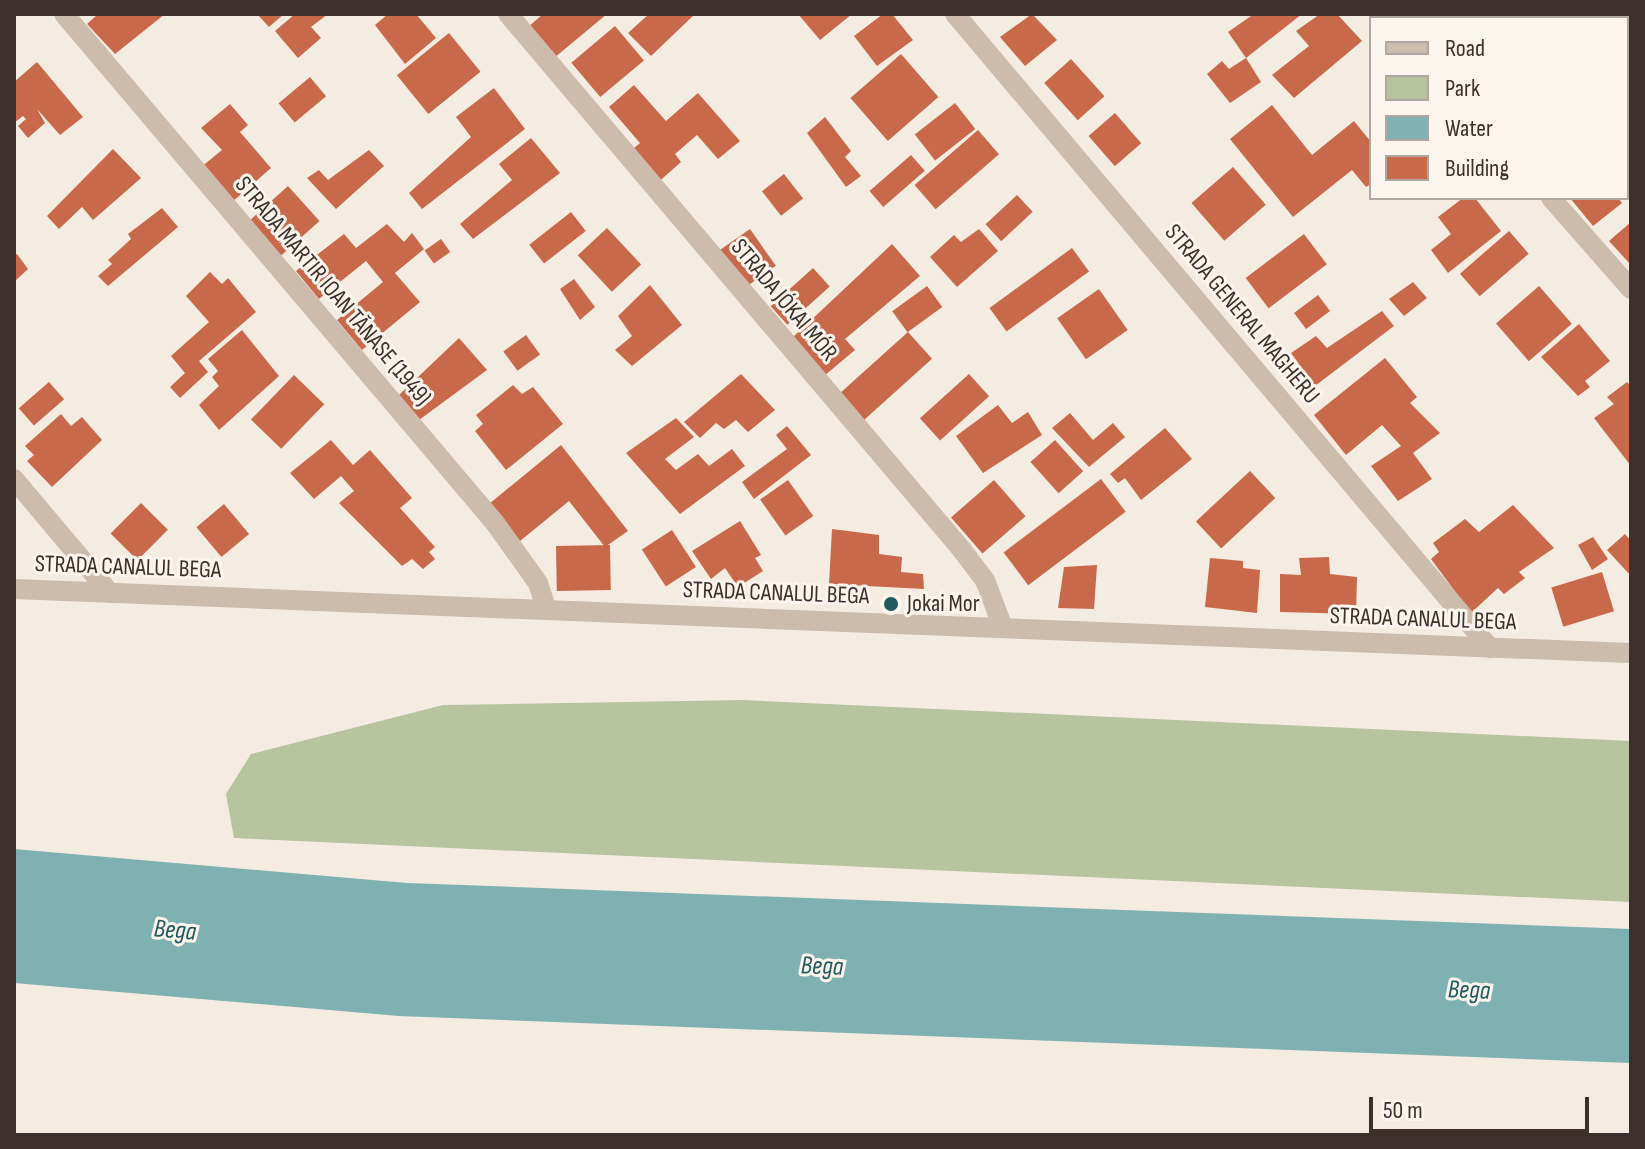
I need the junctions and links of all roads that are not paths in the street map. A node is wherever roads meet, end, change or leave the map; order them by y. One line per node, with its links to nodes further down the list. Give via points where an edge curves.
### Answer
1 (64, 14): 9 (street, STRADA MARTIR IOAN TĂNASE (1949), via 495,523 538,583)
2 (508, 14): 10 (street, STRADA JÓKAI MÓR, via 962,550 985,580)
3 (955, 14): 11 (street, STRADA GENERAL MAGHERU)
4 (1553, 200): 5 (street)
5 (1631, 289)
6 (14, 479): 8 (street)
7 (14, 589): 8 (street, STRADA CANALUL BEGA)
8 (110, 593): 9 (street, STRADA CANALUL BEGA)
9 (547, 610): 10 (street, STRADA CANALUL BEGA)
10 (1003, 628): 11 (street, STRADA CANALUL BEGA)
11 (1490, 648): 12 (street, STRADA CANALUL BEGA)
12 (1631, 653)

